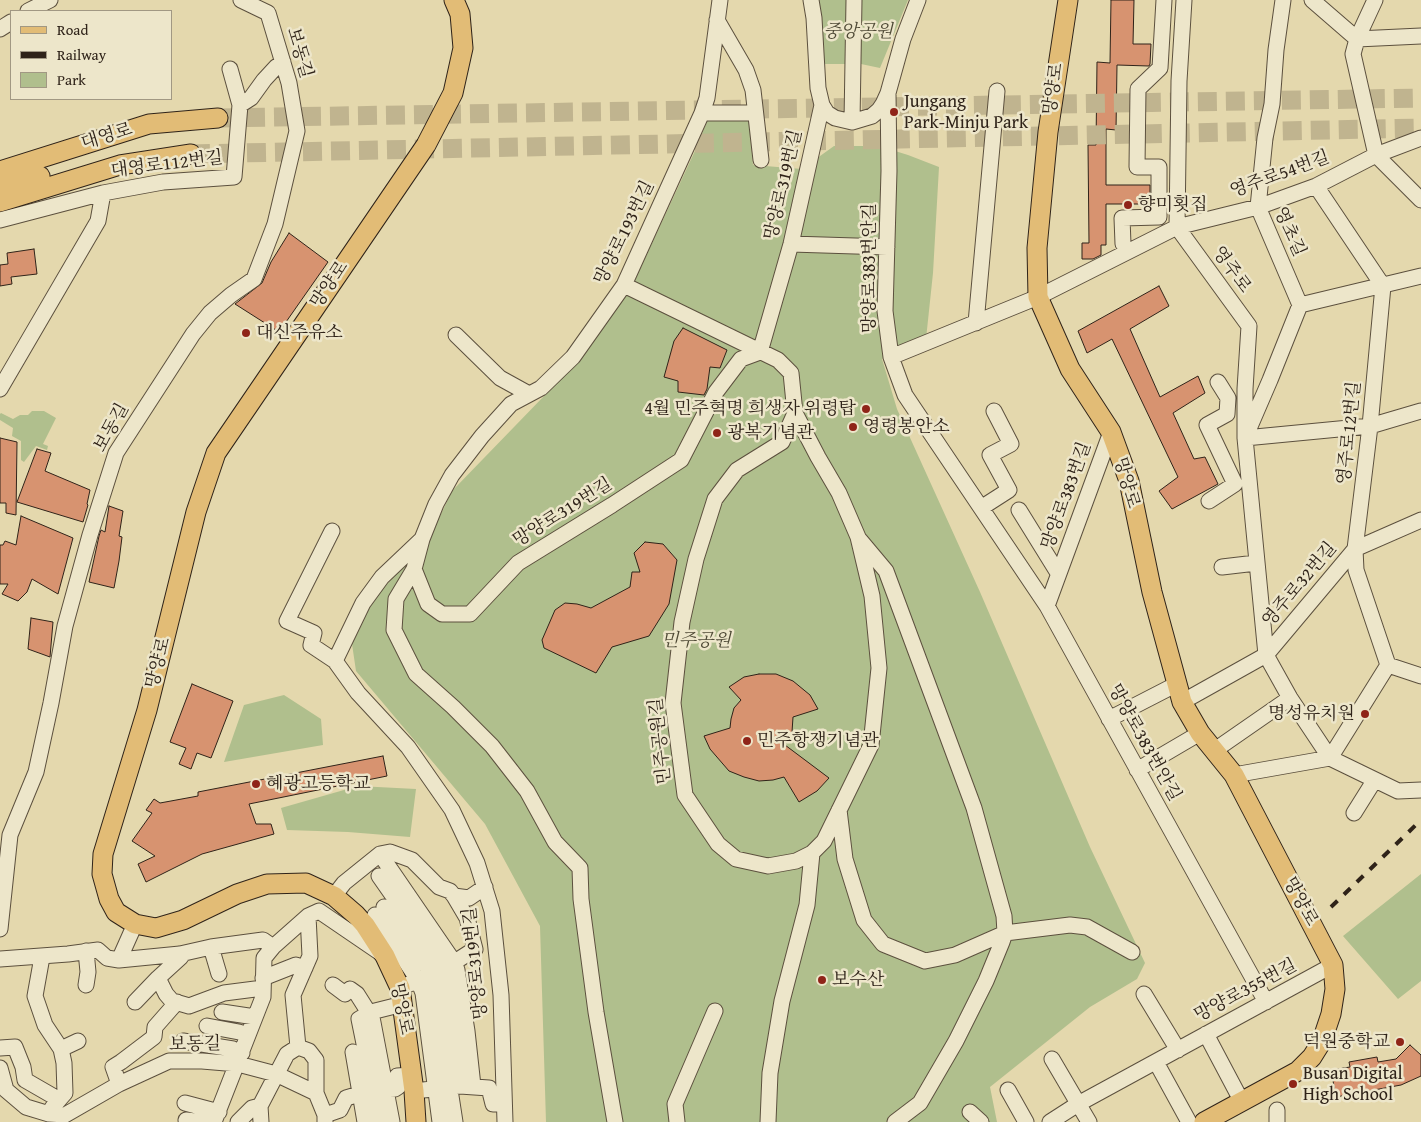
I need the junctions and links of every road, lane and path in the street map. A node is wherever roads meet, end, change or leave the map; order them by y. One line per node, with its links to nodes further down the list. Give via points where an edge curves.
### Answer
1 (50, 0): 14 (street)
2 (241, 0): 18 (street, 보동길, via 268,13)
3 (454, 0): 102 (main road, 망양로, via 460,14 463,48 453,93 430,136 216,452 196,512 147,710 102,854 102,874 109,899 116,912)
4 (720, 0): 15 (street, 망양로193번길)
5 (811, 0): 23 (street)
6 (854, 0): 27 (street)
7 (918, 0): 21 (street)
8 (1068, 0): 48 (main road, 망양로, via 1046,151 1037,248)
9 (1164, 0): 43 (street, via 1160,68 1138,89 1137,167 1160,167 1159,217 1122,218)
10 (1184, 0): 41 (street, via 1179,81)
11 (1283, 0): 39 (street, 영초길)
12 (1312, 0): 17 (street)
13 (1375, 0): 17 (street)
14 (30, 10)
15 (717, 20): 24 (street, 망양로193번길, via 707,98); 25 (street, via 746,70)
16 (1421, 36): 17 (street)
17 (1357, 39): 30 (street, via 1353,54)
18 (283, 62): 22 (street, via 251,98); 103 (street, 보동길, via 296,131 275,224 254,279 210,313 116,453 65,626 36,772 10,835)
19 (230, 69): 22 (street, 대영로112번길)
20 (997, 91): 50 (street)
21 (888, 93): 27 (street, via 872,116); 44 (street, 망양로383번안길)
22 (240, 105): 36 (street, 대영로112번길, via 234,177 163,182)
23 (822, 105): 27 (street, via 835,118); 42 (street, 망양로319번길)
24 (702, 113): 25 (street); 46 (street, 망양로193번길)
25 (756, 113): 31 (street)
26 (218, 118): 33 (main road, 대영로, via 149,124)
27 (852, 122)
28 (1421, 138): 30 (street, 영주로54번길)
29 (191, 154): 32 (main road, 대영로)
30 (1376, 155): 34 (street, 영주로54번길); 37 (street)
31 (761, 160)
32 (120, 165): 35 (main road, via 38,176); 38 (main road, 대영로)
33 (0, 171)
34 (1316, 186): 39 (street, 영주로54번길); 47 (street)
35 (0, 188)
36 (103, 193): 40 (street, 대영로112번길); 55 (street, via 98,221)
37 (1421, 200)
38 (0, 202)
39 (1258, 207): 41 (street, 영주로54번길); 49 (street, 영초길)
40 (0, 220)
41 (1177, 227): 48 (street, 영주로54번길); 56 (street, 영주로, via 1250,326)
42 (791, 244): 44 (street); 52 (street, 망양로319번길)
43 (1123, 244)
44 (887, 247): 53 (street, 망양로383번안길, via 885,311)
45 (1421, 276): 47 (street)
46 (624, 285): 52 (street); 57 (street, 망양로193번길, via 573,357 541,388)
47 (1383, 286): 49 (street); 62 (street, 영주로12번길)
48 (1038, 297): 50 (street); 63 (main road, 망양로, via 1070,369)
49 (1300, 304): 64 (street)
50 (976, 323): 53 (street)
51 (456, 335): 57 (street, via 500,378)
52 (760, 352): 61 (street, 민주공원길, via 778,360 791,372); 75 (street, 망양로319번길, via 741,359 716,392 681,460 518,563 470,614 442,614 428,604)
53 (891, 357): 66 (street, 망양로383번안길, via 905,395)
54 (1218, 382): 58 (street)
55 (0, 388)
56 (1245, 389): 58 (street); 64 (street, 영주로)
57 (530, 394): 71 (street, 망양로193번길, via 511,404 452,475)
58 (1228, 398): 65 (street, via 1227,414 1207,426 1235,484)
59 (994, 411): 66 (street, via 1011,444 990,456 1009,490)
60 (1421, 411): 62 (street)
61 (795, 412): 70 (street, 민주공원길, via 839,493); 94 (street, 민주공원길, via 782,442 737,470 715,499 696,559 682,622 673,703 686,795 718,844 736,859 768,866 796,861)
62 (1370, 426): 64 (street); 72 (street, 영주로12번길)
63 (1111, 432): 76 (street, 망양로383번길); 82 (main road, 망양로, via 1129,481 1152,592)
64 (1245, 438): 73 (street, 영주로)
65 (1209, 501)
66 (981, 508): 77 (street, 망양로383번안길)
67 (1018, 510): 76 (street, 망양로383번길)
68 (1421, 520): 72 (street, 영주로32번길)
69 (332, 530): 79 (street, via 287,621 314,633 311,645)
70 (858, 537): 92 (street, 민주공원길, via 872,596 878,668 871,745); 104 (street, via 886,571 974,808 1004,916)
71 (422, 539): 75 (street); 79 (street, via 382,577 363,603)
72 (1355, 549): 78 (street, 영주로32번길); 80 (street, 영주로12번길, via 1356,570)
73 (1256, 564): 74 (street); 78 (street, 영주로)
74 (1222, 567)
75 (414, 569): 172 (street, via 396,599 394,630 416,674 492,746 527,791 555,842 580,868 596,1012)
76 (1058, 574): 77 (street, 망양로383번길)
77 (1047, 606): 84 (street, 망양로383번안길)
78 (1266, 655): 82 (street); 83 (street, 영주로)
79 (335, 661): 97 (street, 망양로319번길, via 358,693 408,747 452,810 477,863)
80 (1388, 665): 81 (street); 87 (street)
81 (1421, 676)
82 (1179, 693): 84 (street); 85 (main road, 망양로)
83 (1290, 698): 86 (street); 87 (street, 영주로)
84 (1109, 719): 88 (street, 망양로383번안길)
85 (1200, 733): 86 (main road, 망양로); 88 (street)
86 (1215, 750): 89 (main road, 망양로)
87 (1330, 758): 89 (street); 90 (street, 영주로)
88 (1137, 770): 126 (street, 망양로383번안길)
89 (1234, 775): 114 (main road, 망양로)
90 (1374, 781): 91 (street, 영주로, via 1398,791); 93 (street)
91 (1421, 790)
92 (839, 810): 94 (street, 민주공원길, via 824,841); 104 (street, via 845,859 864,920 883,944 925,961 955,955)
93 (1354, 813)
94 (812, 853): 174 (street, via 806,906 782,1001 770,1073)
95 (380, 854): 98 (street, via 344,883); 99 (street, via 390,852 412,860 439,887); 116 (street, via 408,894)
96 (379, 876): 116 (street)
97 (484, 887): 99 (street, via 469,898); 157 (street, 망양로319번길, via 492,911 501,995)
98 (334, 896): 102 (main road, 망양로, via 306,883 267,884 174,923 156,928); 111 (main road, 망양로, via 356,915)
99 (454, 896): 116 (street, via 467,918 475,949)
100 (380, 911): 116 (street)
101 (308, 916): 106 (street); 111 (street, via 319,911); 115 (street, via 310,956)
102 (135, 924): 113 (street)
103 (0, 929)
104 (1004, 933): 108 (street, via 1070,925 1087,927); 175 (street, via 986,981 928,1091 920,1102)
105 (211, 947): 106 (street, via 262,940); 109 (street); 117 (street)
106 (272, 947): 119 (street, via 264,958)
107 (86, 951): 110 (street); 113 (street, via 98,950 107,958); 120 (street)
108 (1132, 952)
109 (180, 954): 113 (street); 118 (street, via 181,957)
110 (42, 956): 112 (street); 139 (street, via 35,996 45,1025)
111 (385, 956): 123 (main road, 망양로)
112 (0, 959)
113 (119, 960)
114 (1333, 965): 126 (street, 망양로355번길); 155 (main road, 망양로, via 1335,988 1331,1014 1316,1051 1298,1070)
115 (305, 968): 119 (street, via 296,965); 137 (street, via 294,995)
116 (437, 971): 123 (street); 132 (street); 132 (street, via 423,992)
117 (219, 974)
118 (158, 978): 124 (street); 125 (street, via 166,994)
119 (263, 983): 125 (street, via 189,1006); 130 (street, via 263,998)
120 (86, 985)
121 (333, 985): 129 (street, via 345,994 350,989 357,994)
122 (1144, 994): 140 (street)
123 (402, 996): 129 (street); 147 (main road, 망양로)
124 (135, 1002)
125 (178, 1002): 148 (street, via 155,1027 154,1037 113,1067)
126 (1266, 1002): 133 (street, 망양로355번길)
127 (715, 1011): 173 (street, via 675,1104)
128 (222, 1012): 130 (street)
129 (370, 1012): 152 (street, via 382,1066); 152 (street, via 359,1019)
130 (255, 1017): 134 (street)
131 (207, 1026): 134 (street)
132 (447, 1033): 149 (street); 149 (street)
133 (1206, 1034): 140 (street, 망양로355번길); 155 (street)
134 (248, 1035): 142 (street)
135 (78, 1041): 139 (street)
136 (183, 1042): 142 (street, via 233,1049)
137 (298, 1047): 146 (street, via 288,1054); 153 (street, via 316,1060)
138 (0, 1048): 154 (street, via 15,1047 25,1080)
139 (61, 1050): 154 (street, via 65,1093)
140 (1178, 1050): 144 (street, 망양로355번길)
141 (353, 1052): 152 (street)
142 (240, 1058): 146 (street, 보동길); 148 (street, 보동길, via 169,1061); 160 (street)
143 (1052, 1058): 158 (street)
144 (1156, 1062): 158 (street, 망양로355번길); 179 (street)
145 (0, 1068): 151 (street)
146 (276, 1074): 153 (street, 보동길); 159 (street)
147 (412, 1083): 149 (street); 152 (street, via 397,1076 398,1087 395,1089); 170 (main road, 망양로)
148 (119, 1084): 161 (street, 보동길)
149 (454, 1087): 157 (street, via 489,1088 493,1104); 165 (street)
150 (1008, 1090): 176 (street)
151 (3, 1091): 161 (street, via 26,1107)
152 (373, 1091): 163 (street, via 346,1098 340,1110); 164 (street); 164 (street)
153 (316, 1094): 163 (street)
154 (58, 1099): 161 (street, via 52,1108)
155 (1242, 1102): 180 (main road, 망양로)
156 (185, 1103): 160 (street)
157 (504, 1104): 171 (street, 망양로319번길)
158 (1078, 1104): 177 (street, 망양로355번길); 178 (street)
159 (260, 1106): 167 (street, via 252,1108); 168 (street)
160 (217, 1117)
161 (56, 1118)
162 (186, 1120): 166 (street)
163 (322, 1120): 169 (street)
164 (379, 1120)
165 (450, 1121)
166 (204, 1122)
167 (238, 1122)
168 (261, 1122)
169 (310, 1122)
170 (416, 1122)
171 (505, 1122)
172 (615, 1122)
173 (677, 1122)
174 (768, 1122)
175 (895, 1122)
176 (1026, 1122)
177 (1050, 1122)
178 (1089, 1122)
179 (1190, 1122)
180 (1204, 1122)

